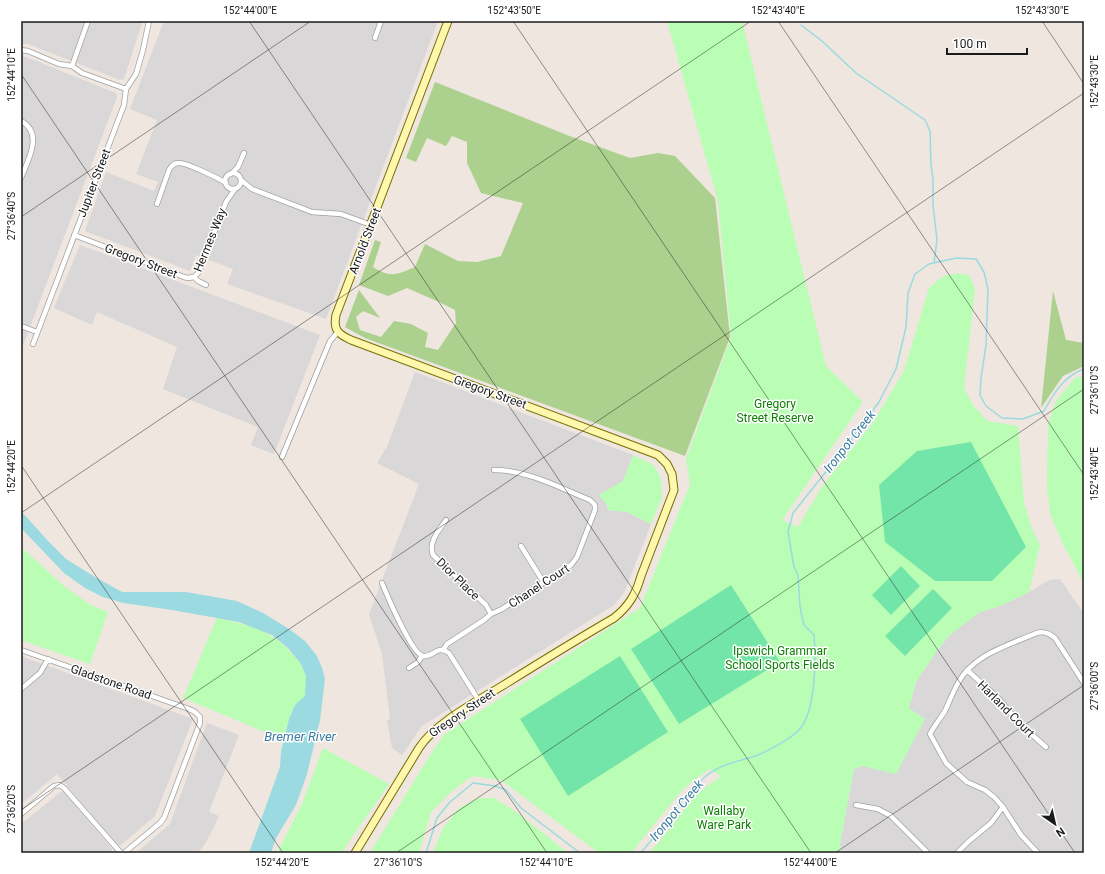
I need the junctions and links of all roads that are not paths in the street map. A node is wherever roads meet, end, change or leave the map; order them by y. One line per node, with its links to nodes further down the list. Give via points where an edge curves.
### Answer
1 (88, 21): 7 (street)
2 (149, 21): 8 (street, Jupiter Street, via 136,74)
3 (381, 21): 5 (street)
4 (448, 21): 21 (main road, Arnold Street)
5 (375, 38)
6 (21, 50): 7 (street)
7 (72, 66): 8 (street, via 82,73)
8 (126, 89): 22 (street, Jupiter Street, via 124,105)
9 (21, 121): 14 (street, via 31,130 34,141)
10 (244, 153): 11 (street)
11 (240, 163): 13 (street); 15 (street)
12 (212, 175): 13 (street); 16 (street); 20 (street, via 179,163 174,165 169,170)
13 (229, 175): 15 (street, via 236,174); 16 (street)
14 (21, 178)
15 (240, 179): 17 (street); 18 (street)
16 (226, 184): 17 (street, via 230,189); 19 (street, Hermes Way)
17 (236, 189): 18 (street); 19 (street, Hermes Way)
18 (252, 189): 21 (street, via 312,212 341,214)
19 (226, 202): 23 (street, Hermes Way, via 199,272)
20 (156, 204)
21 (371, 225): 27 (main road, Arnold Street, via 336,315 335,326)
22 (74, 235): 23 (street, Gregory Street, via 184,277); 26 (street, Jupiter Street)
23 (194, 277): 24 (street, Gregory Street)
24 (206, 285)
25 (21, 326): 26 (street)
26 (37, 332): 28 (street, Jupiter Street)
27 (338, 332): 29 (street, via 330,340); 44 (main road, Gregory Street, via 351,340 644,451 660,461 666,472 670,484 670,501 641,576 625,603 593,630)
28 (33, 344)
29 (282, 457)
30 (494, 470): 34 (street, Chanel Court, via 508,470 542,480 590,500 595,505 576,560)
31 (446, 520): 35 (street, Dior Place, via 433,542 433,555 486,605)
32 (521, 546): 34 (street)
33 (382, 583): 38 (street, via 394,611 416,651)
34 (544, 583): 35 (street, Chanel Court)
35 (491, 614): 37 (street, Chanel Court, via 447,644)
36 (21, 650): 39 (street, Gladstone Road)
37 (443, 650): 38 (street); 44 (street, via 449,653)
38 (422, 656): 40 (street)
39 (48, 660): 43 (street, via 40,673); 49 (street, Gladstone Road, via 189,709 200,717 200,723 164,818)
40 (409, 668)
41 (967, 670): 42 (street, via 998,648 1044,631 1055,638); 45 (street, Harland Court, via 998,698 1020,725); 47 (street, via 930,734 946,763 967,782 985,790)
42 (1084, 683)
43 (21, 689)
44 (479, 701): 50 (main road, Gregory Street, via 435,729 424,740)
45 (1046, 747)
46 (856, 805): 51 (street, via 878,809 890,816)
47 (1003, 807): 52 (street, via 991,823); 53 (street, via 1021,836)
48 (21, 814): 49 (street, via 54,786 60,785)
49 (122, 853)
50 (355, 853)
51 (928, 853)
52 (957, 853)
53 (1038, 853)

